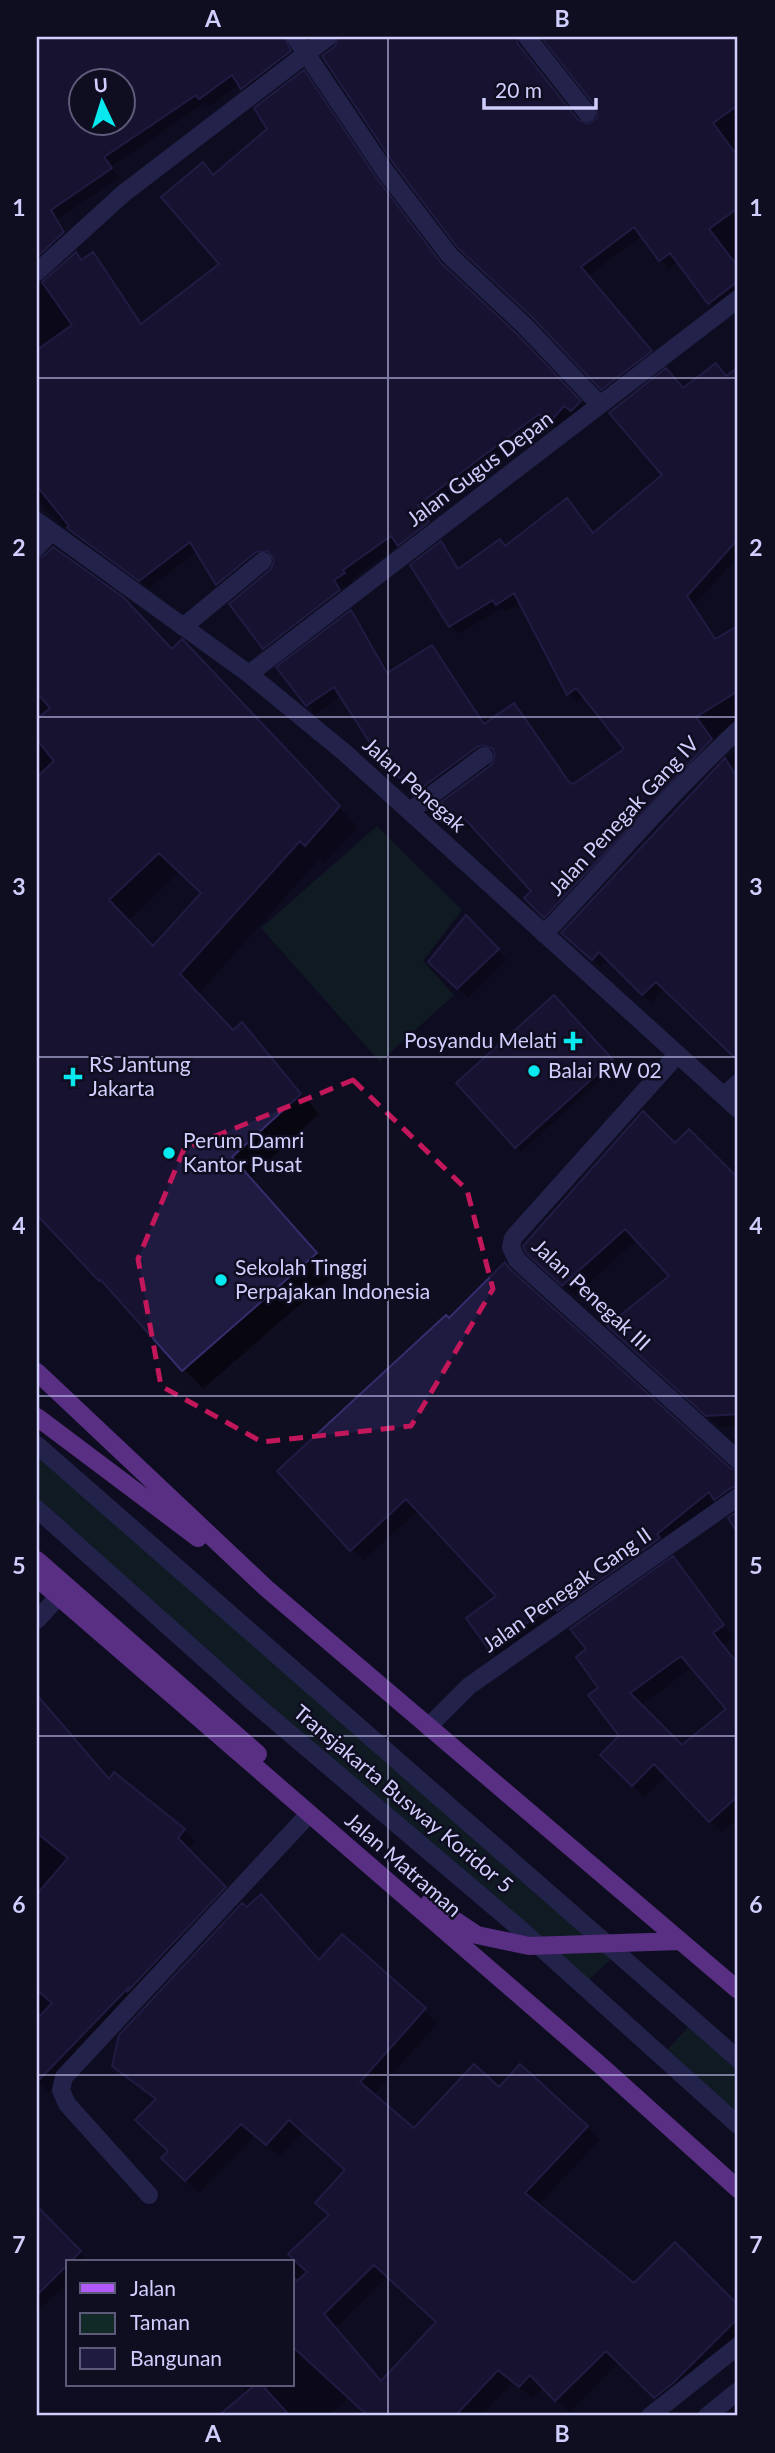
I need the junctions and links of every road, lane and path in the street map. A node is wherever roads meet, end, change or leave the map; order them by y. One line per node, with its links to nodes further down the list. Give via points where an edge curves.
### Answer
1 (295, 37): 4 (street)
2 (328, 37): 4 (street)
3 (527, 37): 5 (street)
4 (306, 53): 6 (street, via 124,193); 8 (street, via 450,256)
5 (587, 113)
6 (37, 272)
7 (735, 307): 8 (street, Jalan Gugus Depan)
8 (600, 405): 13 (street, Jalan Gugus Depan)
9 (44, 526): 10 (street); 12 (street, Jalan Penegak)
10 (37, 547)
11 (263, 561): 12 (street)
12 (183, 627): 13 (street, Jalan Penegak)
13 (249, 674): 16 (street, Jalan Penegak)
14 (738, 730): 17 (street, Jalan Penegak Gang IV)
15 (484, 756): 16 (street)
16 (410, 811): 17 (street, Jalan Penegak)
17 (544, 934): 18 (street, Jalan Penegak)
18 (677, 1055): 19 (street, Jalan Penegak); 24 (street, Jalan Penegak III, via 513,1238 511,1247 517,1260)
19 (732, 1089): 20 (street, Jalan Penegak)
20 (738, 1109)
21 (37, 1372): 29 (main road)
22 (37, 1417): 29 (main road)
23 (37, 1445): 35 (street, Transjakarta Busway Koridor 5)
24 (738, 1460)
25 (738, 1497): 32 (street, Jalan Penegak Gang II, via 469,1686)
26 (37, 1509): 36 (street, Transjakarta Busway Koridor 5, via 254,1703)
27 (37, 1560): 36 (main road, Jalan Matraman, via 441,1914 477,1936)
28 (37, 1578): 30 (main road, Jalan Matraman)
29 (265, 1588): 32 (main road)
30 (58, 1597): 31 (street); 33 (main road, Jalan Matraman)
31 (37, 1620)
32 (428, 1727): 34 (main road)
33 (309, 1814): 40 (main road, Jalan Matraman); 41 (street, via 64,2077 61,2090 67,2104)
34 (680, 1941): 35 (main road, Jalan Matraman); 37 (main road)
35 (610, 1944): 36 (main road, Jalan Matraman); 38 (street, Transjakarta Busway Koridor 5)
36 (539, 1945): 39 (street, Transjakarta Busway Koridor 5)
37 (738, 1990)
38 (738, 2059)
39 (738, 2125)
40 (738, 2189)
41 (149, 2196)
42 (738, 2346): 44 (street)
43 (738, 2391): 45 (street)
44 (650, 2416)
45 (707, 2416)

